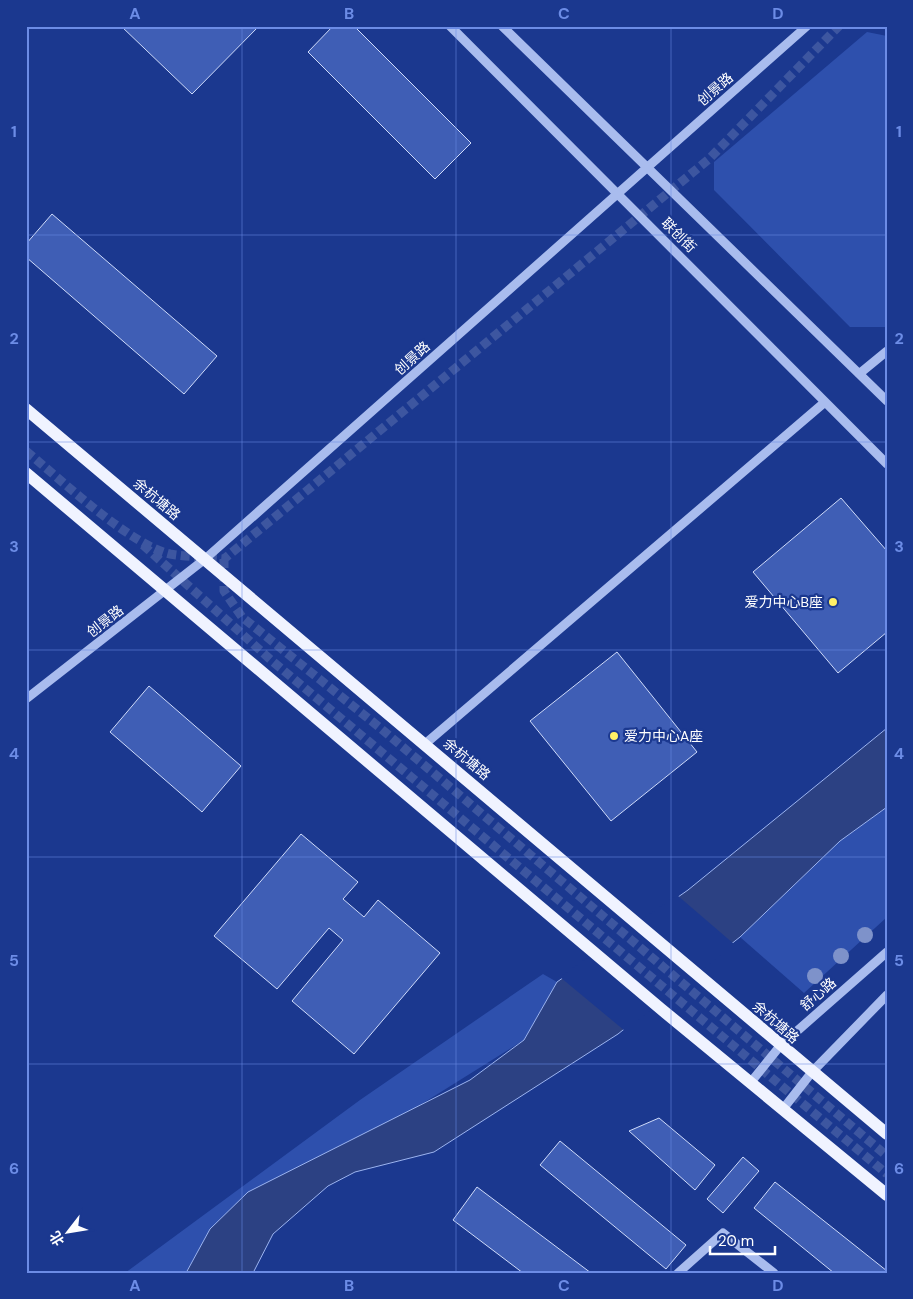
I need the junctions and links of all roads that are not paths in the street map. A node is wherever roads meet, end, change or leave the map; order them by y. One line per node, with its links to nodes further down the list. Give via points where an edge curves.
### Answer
1 (450, 26): 5 (street, 联创街)
2 (502, 26): 4 (street, 联创街)
3 (806, 26): 4 (street, 创景路)
4 (646, 167): 5 (street, 创景路); 7 (street, 联创街)
5 (618, 193): 9 (street, 联创街); 13 (street, 创景路)
6 (887, 351): 7 (street)
7 (859, 374): 8 (street, 联创街)
8 (887, 401)
9 (825, 402): 11 (street, 联创街); 16 (street)
10 (26, 409): 13 (main road, 余杭塘路)
11 (887, 464)
12 (26, 474): 14 (main road)
13 (205, 559): 14 (street, 创景路); 16 (main road, 余杭塘路)
14 (165, 591): 15 (street, 创景路); 21 (main road)
15 (26, 699)
16 (425, 744): 19 (main road, 余杭塘路, via 705,978)
17 (887, 952): 19 (street, 舒心路)
18 (887, 995): 20 (street)
19 (780, 1046): 20 (main road, 余杭塘路); 21 (street, 舒心路)
20 (812, 1072): 22 (street); 23 (main road, 余杭塘路)
21 (751, 1082): 22 (main road)
22 (783, 1109): 24 (main road)
23 (887, 1134)
24 (887, 1195)
25 (678, 1273): 26 (street, via 723,1233)
26 (774, 1273)

